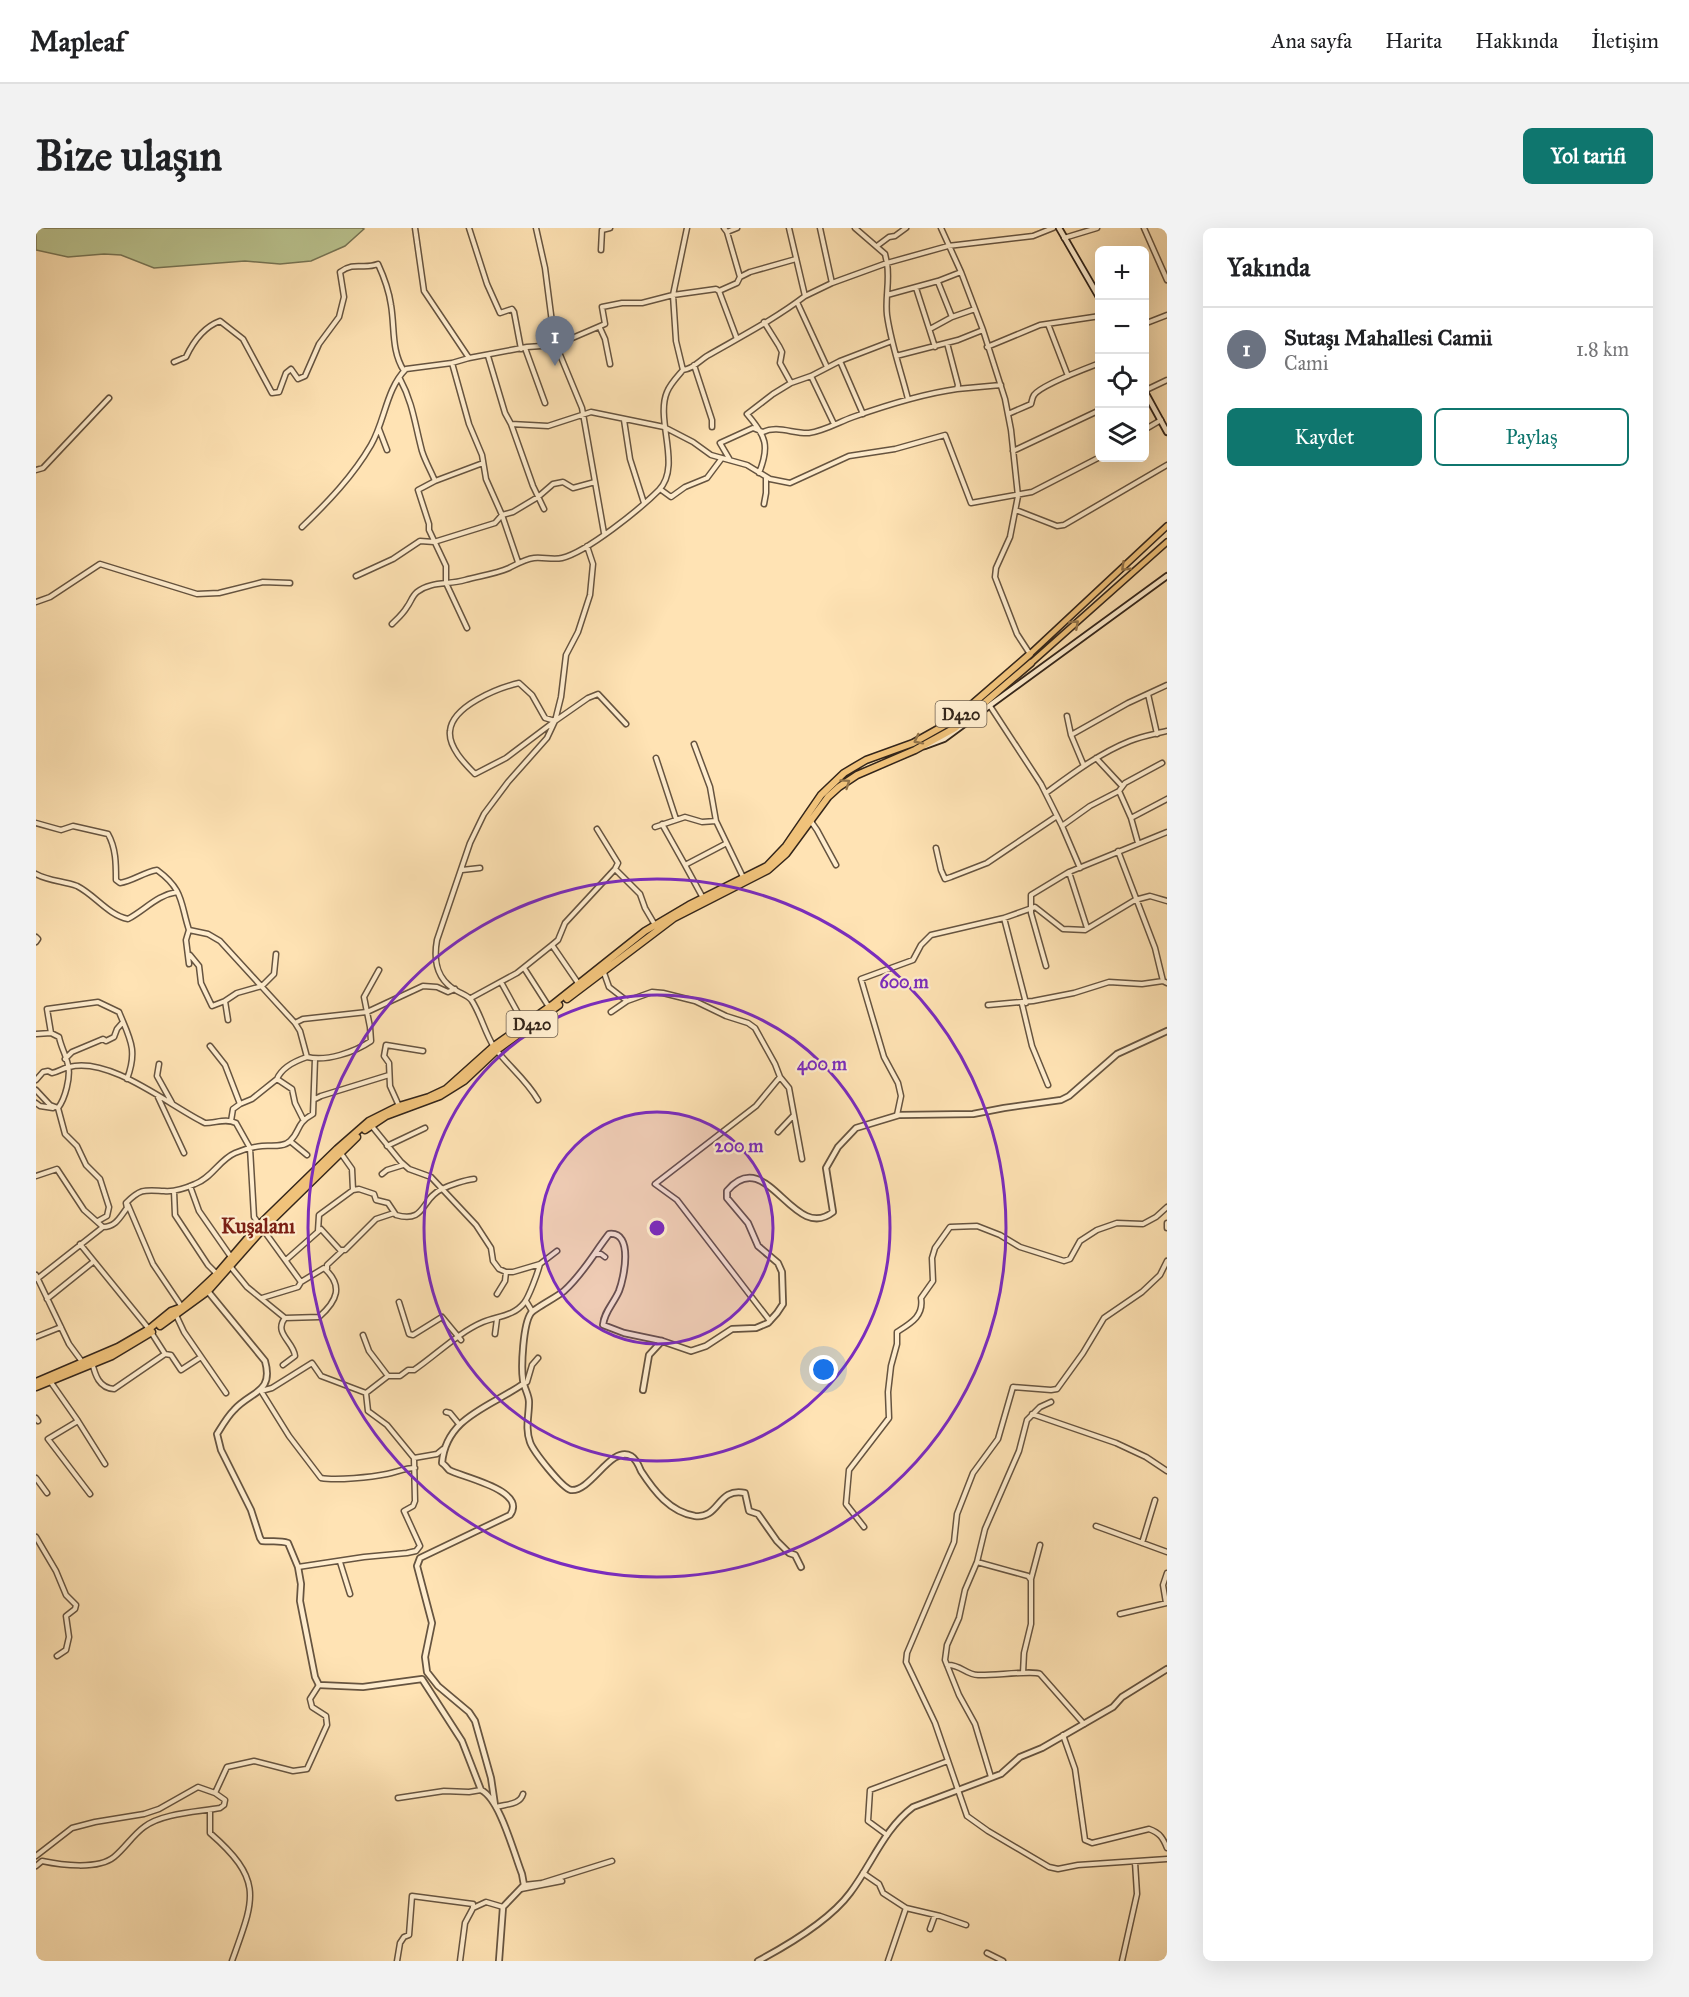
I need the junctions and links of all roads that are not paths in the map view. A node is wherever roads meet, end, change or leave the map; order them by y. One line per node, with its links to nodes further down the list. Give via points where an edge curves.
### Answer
1 (415, 228): 56 (street, via 424,291)
2 (469, 228): 53 (street, via 500,313 512,309 514,312)
3 (536, 228): 50 (street)
4 (610, 228): 22 (street, via 602,230)
5 (687, 228): 33 (street)
6 (737, 228): 17 (street)
7 (789, 228): 23 (street)
8 (820, 228): 29 (street)
9 (855, 228): 18 (street)
10 (866, 228): 18 (street)
11 (906, 228): 20 (street)
12 (941, 228): 21 (street)
13 (1053, 228): 21 (street, via 1033,236)
14 (1059, 228): 19 (street)
15 (1097, 228): 19 (street)
16 (1144, 228): 27 (street)
17 (726, 230): 26 (street)
18 (862, 233): 20 (street)
19 (1064, 238): 32 (street)
20 (877, 246): 24 (street)
21 (948, 246): 24 (street); 25 (street)
22 (601, 250)
23 (796, 259): 26 (street); 35 (street)
24 (887, 263): 29 (street); 34 (street)
25 (961, 272): 28 (street); 37 (street)
26 (740, 277): 31 (street, via 737,283)
27 (1167, 280)
28 (938, 281): 30 (street); 39 (street)
29 (832, 283): 35 (street)
30 (916, 288): 34 (street); 45 (street)
31 (719, 291): 33 (street); 47 (street)
32 (1095, 291)
33 (673, 295): 44 (street, via 602,307 605,324); 64 (street, via 676,341)
34 (887, 295): 48 (street)
35 (805, 296): 36 (street)
36 (797, 302): 41 (street); 63 (street)
37 (975, 309): 39 (street); 46 (street)
38 (1167, 315): 42 (street)
39 (952, 317): 45 (street)
40 (1095, 317): 43 (street)
41 (764, 322): 47 (street); 70 (street, via 782,352 780,363)
42 (1149, 322)
43 (1048, 324): 52 (street); 67 (street)
44 (600, 328): 50 (street); 60 (street)
45 (930, 329): 51 (street)
46 (983, 330): 49 (street); 52 (street)
47 (737, 339): 61 (street)
48 (892, 341): 55 (street); 57 (street)
49 (947, 343): 51 (street); 73 (street)
50 (556, 345): 53 (street); 79 (street)
51 (935, 346): 55 (street)
52 (987, 347): 71 (street)
53 (523, 349): 54 (street); 77 (street)
54 (488, 356): 56 (street); 84 (street)
55 (896, 356): 76 (street)
56 (469, 358): 59 (street)
57 (840, 361): 63 (street); 80 (street)
58 (174, 362): 65 (street, via 186,357 193,342 220,321 243,339 272,393 279,392 291,369 298,379 305,376 319,344 339,317 344,297 340,272 349,266 370,267 380,263 391,306 394,348)
59 (452, 363): 65 (street); 97 (street)
60 (610, 364)
61 (694, 365): 64 (street); 87 (street)
62 (1095, 365): 67 (street)
63 (827, 367): 66 (street)
64 (683, 370): 86 (street, via 666,393)
65 (404, 371): 68 (street)
66 (811, 376): 70 (street); 85 (street)
67 (1068, 376): 81 (street, via 1035,394 1030,404)
68 (400, 378): 89 (street, via 388,399); 102 (street, via 409,395 422,451)
69 (1167, 380): 72 (street)
70 (791, 383): 90 (street, via 747,414)
71 (1001, 385): 73 (street); 81 (street)
72 (1149, 388)
73 (957, 389): 76 (street)
74 (109, 398): 99 (street, via 43,468)
75 (1149, 398): 83 (street)
76 (908, 399): 80 (street)
77 (545, 402)
78 (1095, 412): 93 (street)
79 (583, 414): 82 (street, via 591,412); 84 (street, via 548,426); 103 (street)
80 (863, 414): 85 (street)
81 (1008, 414): 93 (street)
82 (624, 420): 86 (street); 107 (street, via 630,459)
83 (1161, 420): 88 (street); 91 (street)
84 (511, 424): 106 (street)
85 (835, 424): 90 (street, via 807,433 777,429)
86 (664, 427): 94 (street); 104 (street, via 668,463)
87 (712, 427)
88 (1149, 427)
89 (379, 429): 92 (street); 113 (street, via 348,479)
90 (763, 432): 95 (street, via 753,428 720,443); 100 (street, via 765,458)
91 (1167, 432)
92 (387, 450)
93 (1013, 451): 105 (street)
94 (722, 459): 95 (street); 104 (street, via 707,478 671,497)
95 (730, 460): 100 (street)
96 (1095, 460): 105 (street)
97 (483, 463): 102 (street); 111 (street)
98 (1167, 465): 110 (street, via 1064,525 1057,526)
99 (36, 470)
100 (759, 473): 101 (street)
101 (765, 477): 105 (street, via 790,483 849,456 945,435 971,503); 108 (street)
102 (435, 481): 115 (street, via 417,490)
103 (595, 482): 106 (street, via 573,488 560,482); 114 (street)
104 (660, 489): 107 (street)
105 (1018, 496): 110 (street)
106 (538, 497): 109 (street); 111 (street)
107 (644, 502): 114 (street)
108 (764, 504)
109 (544, 508)
110 (1016, 510): 126 (street, via 995,577 1017,634)
111 (502, 515): 115 (street, via 495,523); 118 (street)
112 (1167, 526): 126 (main road, one-way to 126)
113 (302, 527)
114 (604, 534): 117 (street)
115 (434, 542): 119 (street, via 420,541); 122 (street, via 446,566)
116 (1167, 542): 127 (main road, D420, one-way to 116)
117 (587, 546): 118 (street, via 562,558); 132 (street, via 593,564 590,596 566,655)
118 (518, 562): 122 (street, via 509,568)
119 (356, 576)
120 (1167, 576): 130 (street)
121 (290, 583): 123 (street, via 263,582 197,594 100,564)
122 (446, 583): 124 (street, via 417,592); 125 (street)
123 (36, 602)
124 (392, 624)
125 (467, 628)
126 (1030, 654): 170 (highway, D420, one-way to 170, via 954,720 913,743 844,772 821,795 777,858)
127 (1031, 663): 138 (highway, D420, via 969,717)
128 (1167, 685): 129 (street)
129 (1148, 694): 135 (street); 136 (street)
130 (990, 706): 138 (street, via 944,739); 145 (street)
131 (1068, 717): 136 (street)
132 (555, 721): 132 (street, via 506,759 475,774 454,748 449,733 453,720 473,703 519,683 532,695 545,718); 133 (street, via 598,694); 167 (street, via 547,738 484,814)
133 (626, 724)
134 (1167, 731): 135 (street)
135 (1157, 734): 140 (street, via 1134,739)
136 (1071, 735): 142 (street)
137 (694, 744): 151 (street, via 711,787)
138 (923, 746): 150 (highway, D420, one-way to 138, via 848,780)
139 (656, 758): 149 (street)
140 (1096, 758): 142 (street); 143 (street)
141 (1162, 763): 143 (street)
142 (1084, 766): 145 (street)
143 (1122, 786): 144 (street)
144 (1119, 791): 148 (street); 154 (street)
145 (1046, 793): 147 (street)
146 (1167, 799): 148 (street)
147 (1057, 816): 154 (street); 160 (street, via 987,863 945,879)
148 (1131, 818): 158 (street)
149 (676, 819): 151 (street); 153 (street)
150 (810, 820): 163 (street); 189 (highway, D420, via 786,854 768,870 674,918)
151 (716, 822): 159 (street)
152 (36, 823): 171 (street, via 61,830 73,826 108,834 116,880 130,882 157,870)
153 (662, 824): 155 (street); 162 (street)
154 (1062, 825): 165 (street)
155 (656, 827)
156 (597, 829): 166 (street, via 618,863)
157 (1167, 832): 158 (street)
158 (1138, 843): 161 (street)
159 (725, 844): 162 (street); 170 (street)
160 (936, 848)
161 (1118, 851): 165 (street); 173 (street)
162 (685, 865): 172 (street)
163 (836, 865)
164 (480, 868): 167 (street)
165 (1080, 868): 168 (street)
166 (615, 869): 177 (street, via 640,894); 182 (street, via 565,924)
167 (462, 870): 194 (street, via 435,950 441,977)
168 (1069, 872): 175 (street, via 1030,895); 178 (street)
169 (36, 874): 171 (street, via 76,886 119,917 128,919)
170 (743, 878): 172 (highway, D420)
171 (178, 892): 179 (street)
172 (703, 898): 177 (highway, D420)
173 (1137, 899): 174 (street, via 1150,896); 178 (street); 191 (street)
174 (1167, 901)
175 (1030, 909): 176 (street); 178 (street, via 1035,907 1063,929); 186 (street)
176 (1004, 918): 198 (street); 235 (street, via 932,935 913,960 861,979 884,1057 898,1083 901,1096)
177 (655, 925): 192 (highway, D420)
178 (1088, 928)
179 (189, 930): 184 (street); 193 (street, via 220,941)
180 (36, 936): 181 (street)
181 (36, 942)
182 (552, 945): 187 (street); 192 (street)
183 (276, 954): 193 (street, via 274,974)
184 (189, 955): 185 (street); 197 (street, via 199,966 201,983 212,1005)
185 (189, 964)
186 (1046, 966)
187 (524, 968): 190 (street); 200 (street)
188 (379, 970): 201 (street, via 364,997)
189 (603, 970): 196 (street, via 609,987); 211 (highway, D420)
190 (501, 982): 195 (street); 206 (street)
191 (1165, 982): 198 (street, via 1109,982)
192 (578, 984): 200 (highway, D420)
193 (262, 986): 197 (street); 205 (street)
194 (455, 990): 195 (street); 201 (street, via 423,986)
195 (471, 999): 211 (street)
196 (627, 1000): 202 (street); 221 (street, via 652,992 663,993 695,1001 748,1023 760,1033)
197 (225, 1001): 203 (street)
198 (1024, 1003): 199 (street); 225 (street, via 1032,1046)
199 (988, 1005)
200 (549, 1007): 206 (highway, D420)
201 (367, 1012): 205 (street); 215 (street, via 370,1041 339,1055)
202 (611, 1012)
203 (228, 1020)
204 (123, 1022): 208 (street, via 119,1012 98,1002 58,1006 47,1009); 214 (street, via 114,1037 72,1052); 222 (street, via 133,1049)
205 (295, 1023): 213 (street)
206 (524, 1024): 211 (highway, D420)
207 (1167, 1031): 235 (street, via 1116,1054 1060,1100 973,1114)
208 (51, 1033): 209 (street); 214 (street, via 59,1036)
209 (36, 1034)
210 (210, 1046): 232 (street, via 225,1065)
211 (496, 1048): 220 (street); 233 (highway, D420, via 446,1089); 239 (highway, D420, via 464,1081 440,1096)
212 (423, 1050): 219 (street, via 386,1045 384,1056 389,1063)
213 (307, 1057): 215 (street); 223 (street, via 280,1071)
214 (65, 1059): 217 (street)
215 (315, 1059): 228 (street)
216 (159, 1064): 231 (street, via 157,1076)
217 (69, 1066): 222 (street, via 92,1066); 224 (street, via 57,1073 43,1072); 234 (street, via 63,1100)
218 (523, 1071): 220 (street)
219 (389, 1075): 228 (street); 233 (street)
220 (523, 1077): 229 (street)
221 (780, 1077): 236 (street, via 789,1088); 292 (street, via 756,1106 655,1184 677,1200)
222 (127, 1079): 227 (street)
223 (277, 1079): 232 (street); 237 (street, via 292,1089)
224 (36, 1080)
225 (1047, 1086)
226 (36, 1090): 234 (street)
227 (158, 1095): 231 (street); 246 (street)
228 (314, 1100): 237 (street, via 313,1114)
229 (538, 1100)
230 (36, 1102): 234 (street)
231 (172, 1103): 238 (street, via 205,1123)
232 (240, 1104): 238 (street, via 233,1109)
233 (399, 1106): 239 (highway, D420)
234 (56, 1108): 260 (street, via 65,1134 104,1189 108,1211)
235 (897, 1115): 292 (street, via 856,1128 832,1156 826,1168 833,1212 828,1216 806,1217 797,1213 766,1183 756,1179 733,1184 727,1191 727,1198 748,1223 758,1246 778,1263 782,1272 783,1304)
236 (793, 1116): 241 (street); 248 (street)
237 (303, 1119): 242 (street)
238 (231, 1120): 244 (street)
239 (370, 1123): 243 (street); 245 (highway, D420)
240 (425, 1128): 243 (street)
241 (778, 1132)
242 (290, 1141): 244 (street); 247 (street)
243 (387, 1146): 249 (street)
244 (250, 1148): 253 (street, via 226,1159 207,1179); 263 (street, via 254,1217)
245 (339, 1151): 255 (street, via 352,1169); 263 (highway, D420)
246 (184, 1153)
247 (308, 1155)
248 (802, 1159)
249 (404, 1165): 250 (street); 254 (street, via 430,1177)
250 (382, 1174)
251 (36, 1176): 260 (street, via 57,1169 84,1210)
252 (474, 1179): 254 (street)
253 (190, 1186): 256 (street); 274 (street)
254 (441, 1189): 259 (street, via 411,1218); 277 (street, via 476,1226 491,1248 493,1261)
255 (353, 1190): 259 (street, via 374,1194 376,1200 388,1203); 265 (street, via 319,1215)
256 (174, 1191): 257 (street, via 148,1189); 278 (street, via 175,1215)
257 (126, 1203): 262 (street, via 127,1208 115,1223); 287 (street, via 153,1264)
258 (1167, 1207): 330 (street, via 1143,1224 1117,1223 1097,1230 1080,1241 1070,1259 1064,1261 1020,1247 977,1226 950,1227 935,1248 933,1281 921,1298 920,1315 897,1332 888,1392 889,1418 849,1470 846,1504)
259 (394, 1213): 267 (street, via 376,1218)
260 (98, 1221): 262 (street)
261 (1167, 1223): 264 (street)
262 (104, 1227): 266 (street)
263 (260, 1227): 271 (street); 274 (highway, D420)
264 (1167, 1228)
265 (318, 1231): 267 (street, via 321,1229); 271 (street)
266 (80, 1244): 273 (street); 279 (street)
267 (342, 1250): 276 (street)
268 (557, 1251): 275 (street)
269 (596, 1254): 270 (street); 288 (street, via 563,1292); 299 (street, via 609,1234 619,1236 623,1242 625,1264 620,1289 603,1325)
270 (605, 1257)
271 (286, 1260): 280 (street)
272 (1167, 1261): 351 (street, via 1160,1275 1142,1292 1104,1318 1058,1389 1013,1387 998,1438 973,1473 957,1514 954,1542 906,1662)
273 (93, 1262): 284 (street); 294 (street)
274 (229, 1262): 278 (highway, D420); 281 (highway, D420); 283 (street, via 247,1287)
275 (540, 1264): 277 (street); 285 (street)
276 (327, 1269): 280 (street); 290 (street, via 338,1291 323,1313 313,1318)
277 (506, 1272): 282 (street)
278 (217, 1274): 281 (highway, D420)
279 (36, 1278): 284 (street)
280 (301, 1282): 283 (street, via 298,1287)
281 (206, 1289): 287 (highway, D420); 289 (highway, D420, via 188,1308); 312 (street, via 265,1361 268,1374)
282 (497, 1294)
283 (262, 1298): 290 (street)
284 (47, 1299): 293 (street)
285 (526, 1301): 288 (street); 291 (street)
286 (399, 1302): 298 (street, via 410,1334 419,1333 442,1317)
287 (182, 1307): 289 (highway, D420)
288 (532, 1311): 309 (street, via 524,1339)
289 (173, 1312): 294 (highway, D420); 301 (street)
290 (285, 1318): 305 (street, via 282,1329 295,1356)
291 (497, 1319): 295 (street); 298 (street, via 482,1323)
292 (770, 1321): 299 (street, via 756,1328 732,1329 691,1351)
293 (61, 1327): 297 (street); 304 (street)
294 (150, 1331): 300 (street); 303 (highway, D420)
295 (495, 1334)
296 (363, 1335): 306 (street, via 369,1352)
297 (36, 1337)
298 (459, 1339): 306 (street, via 414,1370)
299 (662, 1341): 311 (street, via 649,1355)
300 (165, 1354): 301 (street, via 171,1355 181,1370); 303 (street, via 114,1389 97,1381)
301 (201, 1357): 313 (street)
302 (538, 1358): 309 (street)
303 (92, 1362): 304 (highway, D420); 307 (highway, D420)
304 (83, 1363): 307 (highway, D420)
305 (283, 1365)
306 (388, 1376): 314 (street)
307 (49, 1379): 308 (highway, D420); 310 (highway, D420); 318 (street)
308 (36, 1382)
309 (523, 1384): 319 (street); 338 (street, via 529,1400 526,1425 530,1445 568,1489 589,1480 613,1459 629,1455 666,1503 689,1514 706,1515 728,1493 745,1493 749,1511 758,1514)
310 (36, 1387)
311 (643, 1390)
312 (261, 1391): 314 (street, via 312,1363 321,1376); 323 (street, via 321,1478 381,1475); 337 (street, via 234,1410 217,1434 260,1538 288,1543)
313 (226, 1393)
314 (366, 1393): 321 (street, via 368,1411 387,1425)
315 (1051, 1402): 317 (street)
316 (446, 1412): 319 (street)
317 (1032, 1414): 324 (street, via 1116,1443); 336 (street, via 985,1529)
318 (78, 1420): 322 (street); 327 (street, via 48,1439)
319 (459, 1424): 320 (street)
320 (443, 1449): 321 (street); 358 (street, via 442,1463 449,1470 489,1484 513,1505 510,1515 420,1558 417,1566 432,1623 425,1657 427,1672 475,1721)
321 (414, 1458): 323 (street)
322 (105, 1464)
323 (415, 1468): 335 (street, via 413,1506 404,1511 420,1543 419,1549)
324 (1167, 1471)
325 (36, 1478): 326 (street)
326 (47, 1493)
327 (90, 1494)
328 (1155, 1500): 332 (street)
329 (1096, 1526): 332 (street)
330 (864, 1527)
331 (36, 1537): 344 (street, via 66,1594 76,1605 66,1616 66,1650)
332 (1142, 1543): 334 (street)
333 (1040, 1545): 340 (street)
334 (1167, 1552)
335 (340, 1562): 337 (street); 341 (street)
336 (977, 1562): 340 (street); 345 (street, via 947,1646)
337 (298, 1567): 348 (street, via 300,1601)
338 (801, 1567)
339 (1167, 1573): 342 (street, via 1163,1585)
340 (1031, 1580): 347 (street, via 1031,1624)
341 (350, 1594)
342 (1167, 1603): 343 (street)
343 (1120, 1614)
344 (57, 1656)
345 (947, 1665): 347 (street, via 975,1675); 352 (street, via 975,1724)
346 (1167, 1669): 349 (street)
347 (1023, 1673): 349 (street, via 1040,1674)
348 (319, 1685): 353 (street, via 363,1687 422,1679 462,1741); 355 (street, via 310,1700 312,1707 326,1716 327,1725 307,1769 293,1771 254,1761 227,1767)
349 (1084, 1724): 350 (street)
350 (1064, 1735): 352 (street, via 1020,1757); 361 (street, via 1075,1769 1085,1840 1092,1843 1149,1829 1162,1836)
351 (948, 1761): 354 (street); 360 (street, via 870,1790 868,1821)
352 (992, 1778): 354 (street)
353 (481, 1790): 357 (street); 358 (street, via 487,1792)
354 (958, 1790): 360 (street, via 912,1807); 365 (street, via 967,1816 1049,1867)
355 (215, 1793): 359 (street, via 225,1800 224,1805); 362 (street, via 198,1787 144,1814 72,1828)
356 (523, 1794): 358 (street, via 518,1803)
357 (398, 1798)
358 (496, 1807): 369 (street, via 522,1874)
359 (210, 1810): 366 (street, via 176,1815 144,1827 106,1863 70,1866 42,1861); 377 (street, via 210,1833 246,1874 249,1885 251,1910)
360 (887, 1835): 367 (street)
361 (1167, 1848)
362 (36, 1856)
363 (1167, 1859): 365 (street)
364 (612, 1861): 369 (street)
365 (1135, 1861): 384 (street, via 1137,1894)
366 (36, 1866)
367 (862, 1872): 372 (street); 381 (street, via 838,1907)
368 (562, 1881): 369 (street)
369 (523, 1887): 370 (street)
370 (503, 1907): 371 (street, via 486,1902); 380 (street)
371 (473, 1908): 378 (street, via 473,1904 412,1896 409,1935 400,1944); 379 (street, via 465,1923)
372 (906, 1908): 373 (street); 382 (street)
373 (935, 1915): 374 (street); 375 (street)
374 (966, 1925)
375 (930, 1929)
376 (987, 1953): 383 (street)
377 (232, 1961)
378 (396, 1961)
379 (460, 1961)
380 (499, 1961)
381 (758, 1961)
382 (888, 1961)
383 (1003, 1961)
384 (1122, 1961)

